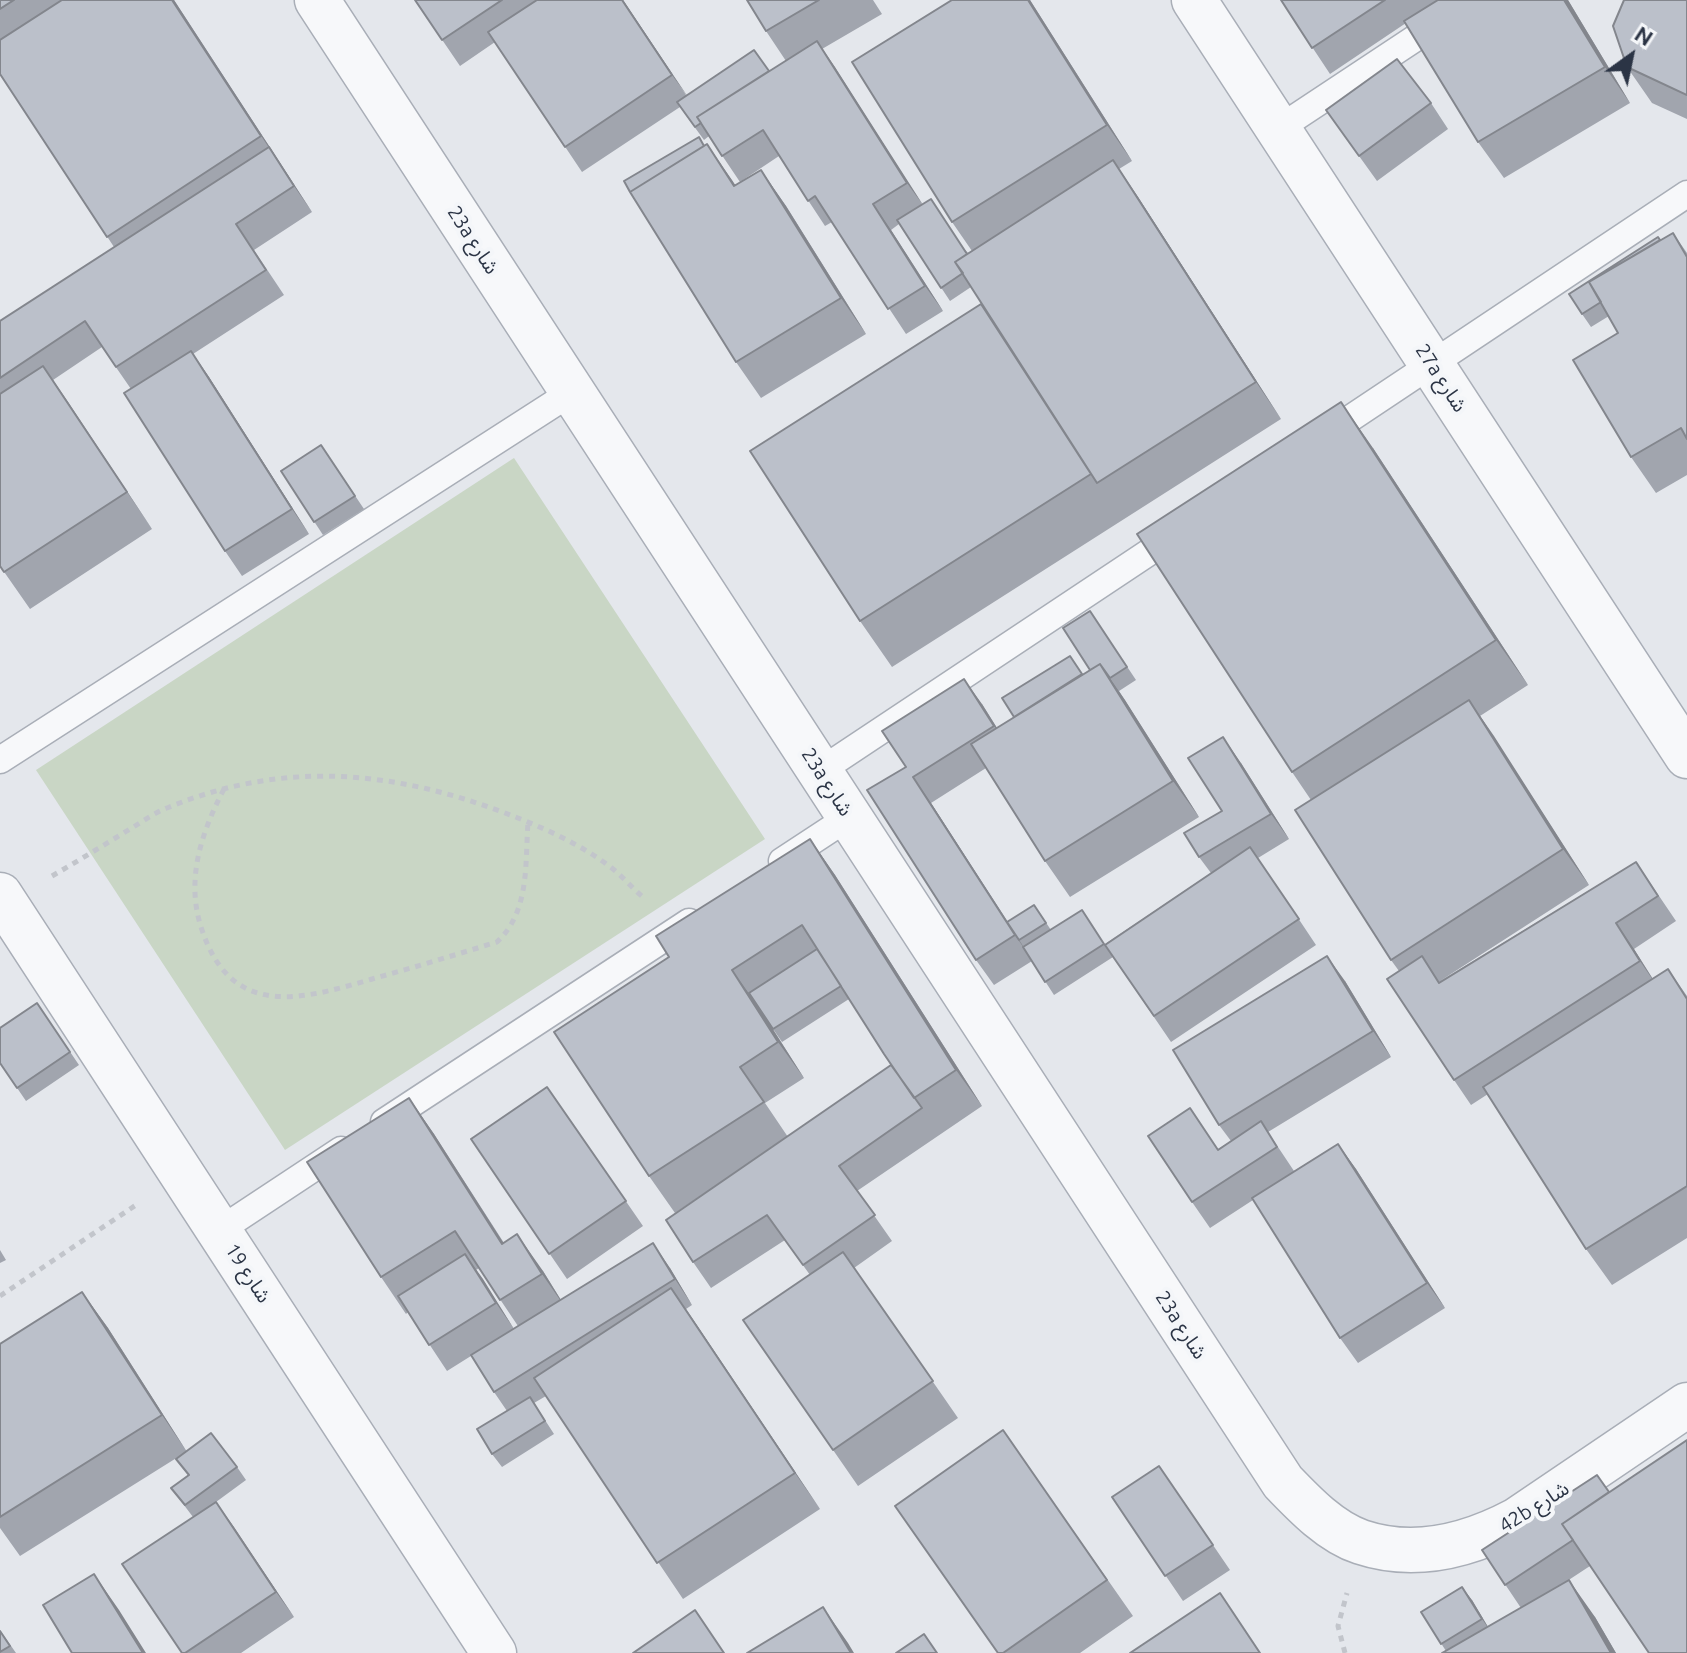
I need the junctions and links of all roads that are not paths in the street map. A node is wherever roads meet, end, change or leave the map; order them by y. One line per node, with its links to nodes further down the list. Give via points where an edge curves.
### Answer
1 (317, 0): 7 (street, 23a شارع)
2 (1194, 0): 4 (street, 27a شارع)
3 (1473, 0): 4 (lane)
4 (1278, 129): 6 (street, 27a شارع)
5 (1687, 194): 6 (lane)
6 (1432, 364): 8 (lane); 10 (street, 27a شارع)
7 (572, 392): 11 (lane); 12 (street, 23a شارع)
8 (1299, 453)
9 (1192, 523): 12 (lane)
10 (1687, 756)
11 (0, 760)
12 (820, 771): 13 (street, 23a شارع)
13 (849, 817): 14 (lane); 19 (street, 23a شارع, via 1283,1482 1323,1520)
14 (761, 875)
15 (3, 899): 17 (street, شارع 19)
16 (710, 908): 17 (lane)
17 (220, 1230): 20 (street, شارع 19)
18 (1687, 1405): 19 (street, 42b شارع, via 1488,1535 1424,1550)
19 (1360, 1542)
20 (494, 1653)

